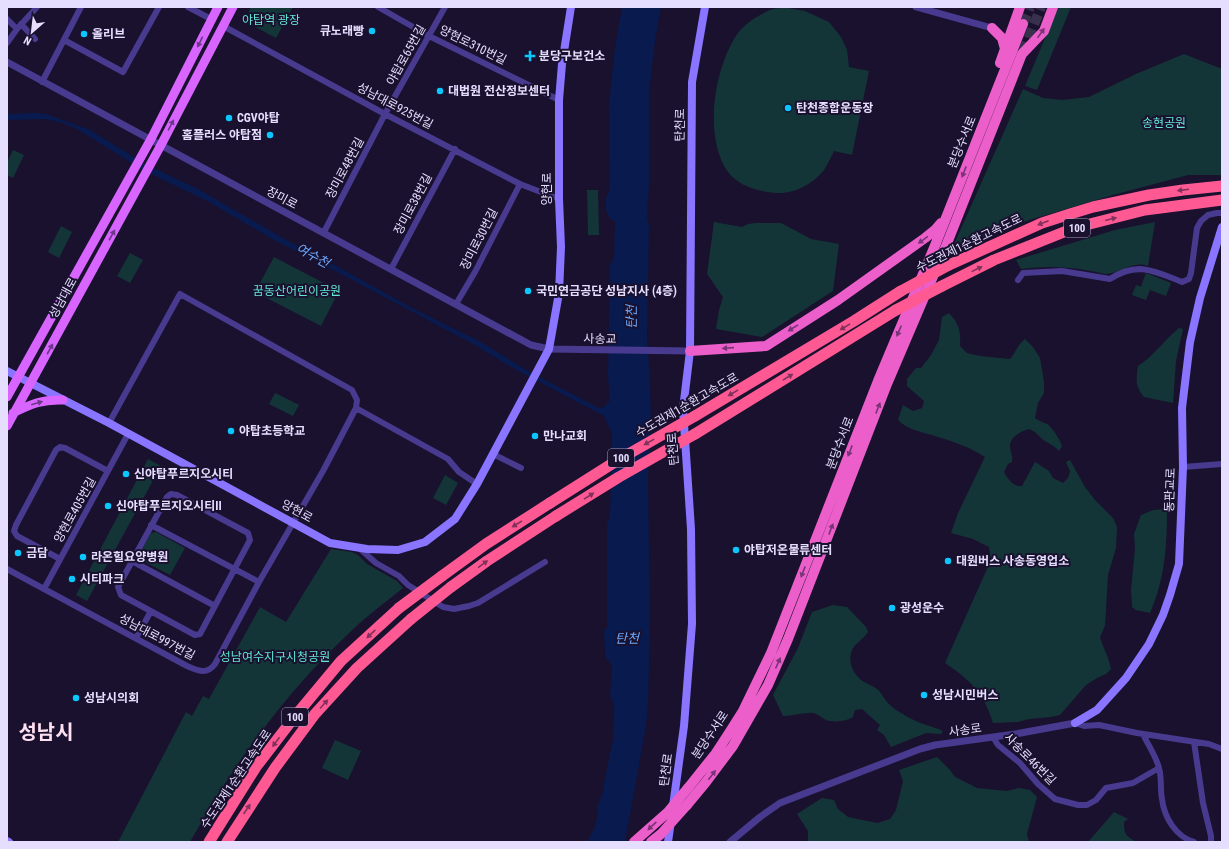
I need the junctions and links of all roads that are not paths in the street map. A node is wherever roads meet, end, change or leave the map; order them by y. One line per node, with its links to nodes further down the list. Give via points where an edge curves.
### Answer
1 (37, 7): 17 (street)
2 (81, 7): 22 (street)
3 (159, 7): 22 (street, via 123,72)
4 (188, 7): 15 (street)
5 (218, 7): 15 (main road)
6 (233, 7): 18 (main road)
7 (378, 7): 20 (street, 양현로310번길)
8 (445, 7): 20 (street, 야탑로65번길)
9 (571, 7): 27 (main road, 양현로)
10 (705, 7): 45 (main road, 탄천로, via 692,82)
11 (916, 7): 19 (street)
12 (1020, 7): 16 (highway)
13 (1053, 7): 84 (highway, 분당수서로, one-way to 13, bridge, via 687,805 729,751 768,685 887,384 946,246 1022,54 1044,31)
14 (7, 19): 17 (street)
15 (211, 19): 30 (main road, one-way to 30)
16 (1019, 24): 19 (highway); 24 (highway); 29 (highway, 분당수서로)
17 (19, 26): 21 (street); 23 (street)
18 (223, 26): 28 (street, 성남대로925번길); 31 (main road, one-way to 18)
19 (992, 28): 24 (highway, via 1002,38)
20 (429, 36): 27 (street, 양현로310번길); 28 (street, 야탑로65번길)
21 (35, 39)
22 (64, 40): 26 (street)
23 (7, 43)
24 (1005, 50): 29 (highway)
25 (7, 62): 26 (street, 장미로)
26 (42, 82): 30 (street, 장미로)
27 (559, 100): 35 (main road, 양현로)
28 (385, 114): 32 (street, 성남대로925번길); 40 (street, 장미로48번길)
29 (978, 135): 37 (highway, 분당수서로, one-way to 37)
30 (151, 139): 31 (street, 장미로); 47 (main road, 성남대로)
31 (161, 145): 40 (street, 장미로); 48 (main road, 성남대로, one-way to 31)
32 (455, 149): 33 (street, 성남대로925번길); 41 (street, 장미로38번길)
33 (520, 184): 35 (street, 성남대로925번길); 43 (street, 장미로30번길)
34 (1222, 186): 81 (highway, 수도권제1순환고속도로 / 100, one-way to 81, bridge, via 1149,195 1093,207 1042,223 949,265 618,460 486,544 399,608 342,661 256,767)
35 (559, 199): 44 (main road, 양현로, via 559,293)
36 (1222, 200): 82 (highway, 100, one-way to 36, bridge, via 275,768 315,714 357,668 451,587 556,516 896,310 994,260 1074,228 1145,210)
37 (949, 211): 45 (highway, one-way to 45, via 935,230 925,238 838,300 766,346); 83 (highway, 분당수서로, one-way to 83, bridge, via 878,381 771,654 743,710 716,753 668,812)
38 (1222, 213): 42 (street, via 1208,215 1201,221 1197,228 1191,273 1189,279 1182,282 1144,268 1125,271 1110,279 1062,271 1023,273)
39 (1222, 227): 58 (main road, 동판교로, via 1203,286 1191,337 1182,408)
40 (324, 232): 41 (street, 장미로)
41 (391, 269): 43 (street, 장미로)
42 (1018, 280)
43 (456, 304): 44 (street, 장미로, via 531,345)
44 (549, 349): 45 (street, 사송교); 56 (main road, 양현로)
45 (690, 351): 85 (main road, 탄천로, via 683,409 692,624 684,726)
46 (7, 371): 47 (main road, 양현로)
47 (18, 377): 48 (main road, 양현로); 49 (main road, 성남대로)
48 (31, 383): 50 (main road, 양현로); 52 (main road, 성남대로)
49 (7, 397)
50 (63, 400): 52 (main road, one-way to 50, via 33,403); 53 (main road, 양현로)
51 (356, 408): 53 (street, via 357,400 352,390 180,294); 61 (street, via 448,460 459,472); 62 (street, 성남대로997번길)
52 (14, 413): 54 (main road, 성남대로)
53 (109, 423): 55 (main road, 양현로)
54 (7, 426)
55 (128, 434): 60 (street, 양현로405번길); 62 (main road, 양현로)
56 (493, 454): 59 (street); 61 (main road, 양현로)
57 (1222, 464): 58 (street)
58 (1183, 467): 75 (main road, 동판교로, via 1179,564 1163,615 1149,644 1126,678 1098,710)
59 (521, 468)
60 (108, 471): 65 (street, 양현로405번길); 65 (street, 양현로405번길, via 60,447 36,487 14,531 16,536)
61 (477, 484): 64 (main road, 양현로, via 455,519 425,542 398,550)
62 (293, 522): 64 (main road, 양현로, via 330,543); 70 (street, 성남대로997번길)
63 (151, 525): 66 (street, 성남대로997번길); 69 (street); 69 (street, 성남대로997번길, via 167,497 171,494 177,495 248,533 250,540)
64 (359, 548): 67 (street, via 414,589 443,607 454,609 478,603)
65 (60, 560): 71 (street, 양현로405번길)
66 (132, 561): 72 (street); 73 (street, 성남대로997번길, via 118,587 121,595)
67 (544, 562)
68 (7, 569): 71 (street, 성남대로997번길)
69 (235, 569): 70 (street); 72 (street, 성남대로997번길)
70 (259, 582): 74 (street, 성남대로997번길, via 215,664 207,671 187,666)
71 (44, 589): 74 (street, 성남대로997번길)
72 (215, 606): 73 (street, 성남대로997번길, via 200,634 195,635)
73 (151, 611): 74 (street)
74 (136, 638)
75 (1075, 723): 76 (street, 사송로); 77 (street, 사송로)
76 (1143, 734): 78 (street, 사송로); 80 (street)
77 (993, 737): 80 (street, 사송로46번길, via 998,745 1020,763 1055,799 1078,805 1087,805 1096,800 1106,788 1133,783); 86 (street, 사송로, via 927,747 780,803)
78 (1194, 742): 79 (street, 사송로); 88 (street)
79 (1222, 749)
80 (1159, 768): 87 (street, via 1162,800 1170,822 1178,833)
81 (209, 842)
82 (227, 842)
83 (634, 842)
84 (651, 842)
85 (668, 842)
86 (730, 842)
87 (1194, 842)
88 (1211, 842)

